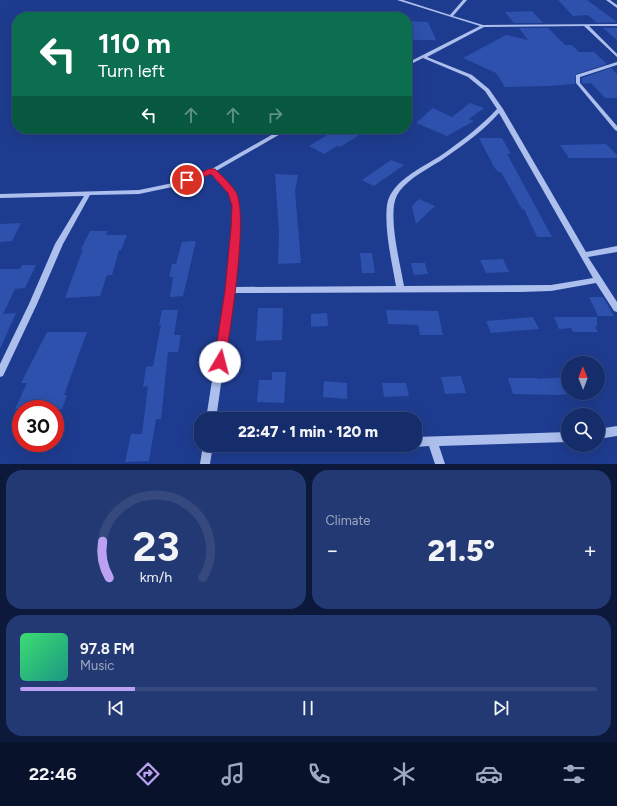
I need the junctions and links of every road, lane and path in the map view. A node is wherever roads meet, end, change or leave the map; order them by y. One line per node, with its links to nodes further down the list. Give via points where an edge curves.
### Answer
1 (399, 0): 5 (street)
2 (465, 0): 5 (street)
3 (608, 0): 4 (street)
4 (617, 7)
5 (451, 16): 8 (street)
6 (585, 25): 7 (street); 8 (street); 9 (street)
7 (617, 25)
8 (483, 26): 10 (street)
9 (617, 56)
10 (424, 57): 11 (street); 13 (street, via 470,76 487,90)
11 (412, 63)
12 (617, 63): 14 (street, via 578,76 578,83)
13 (500, 109): 20 (street); 23 (street, via 443,156 412,177 391,199 392,237)
14 (617, 129)
15 (277, 134): 16 (street)
16 (212, 171): 17 (street, via 175,185); 22 (street, via 232,192 236,206)
17 (88, 194): 18 (street); 25 (street, via 59,244)
18 (0, 196)
19 (617, 249): 20 (street)
20 (584, 255): 21 (street)
21 (598, 280): 23 (street, via 520,290); 24 (street)
22 (230, 290): 23 (street); 26 (street)
23 (401, 290)
24 (617, 309)
25 (0, 372)
26 (212, 412)
27 (617, 431): 28 (street)
28 (605, 433)
29 (561, 437): 31 (street)
30 (422, 442): 31 (street)
31 (432, 442): 34 (street)
32 (207, 452): 33 (street)
33 (205, 464)
34 (440, 464)

